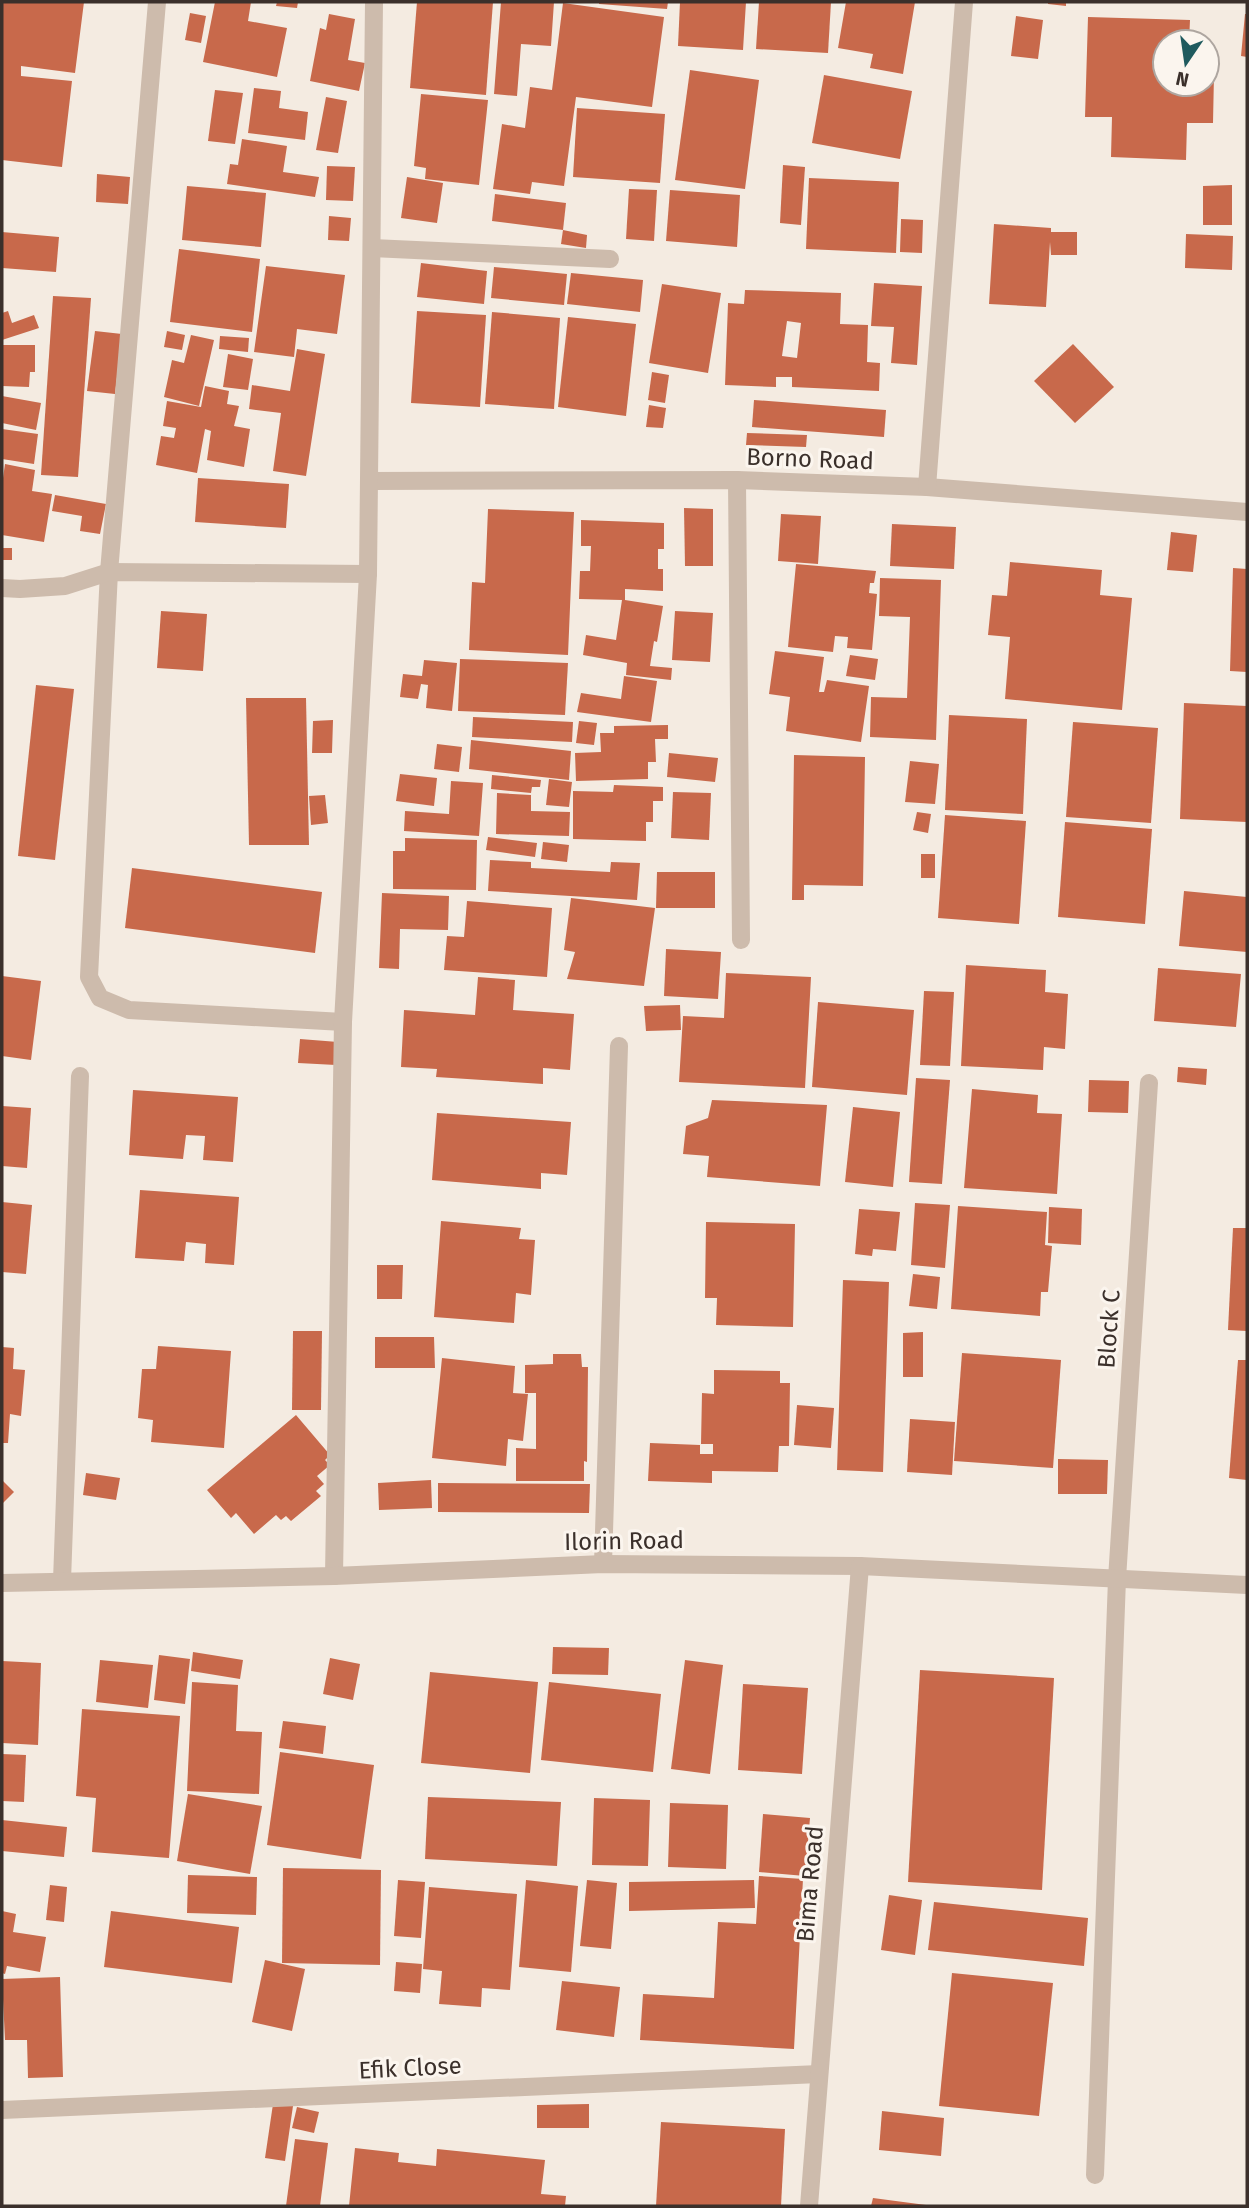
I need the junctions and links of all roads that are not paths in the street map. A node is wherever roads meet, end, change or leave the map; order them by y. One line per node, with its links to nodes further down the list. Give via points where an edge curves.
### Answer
1 (158, 2): 10 (street)
2 (374, 2): 4 (street)
3 (964, 2): 8 (street)
4 (372, 248): 5 (street); 7 (street)
5 (610, 259)
6 (737, 480): 7 (street, Borno Road); 8 (street, Borno Road); 13 (street)
7 (370, 481): 11 (street)
8 (927, 487): 9 (street, Borno Road)
9 (1247, 512)
10 (109, 572): 11 (street); 12 (street, via 65,586); 14 (street, via 89,977 100,998 130,1010)
11 (368, 574): 14 (street)
12 (2, 588)
13 (741, 940)
14 (343, 1022): 20 (street)
15 (619, 1045): 18 (street)
16 (80, 1076): 22 (street)
17 (1149, 1083): 21 (street, Block C)
18 (603, 1564): 19 (street, Ilorin Road); 20 (street, Ilorin Road)
19 (860, 1566): 21 (street, Ilorin Road); 25 (street, Bima Road)
20 (334, 1576): 22 (street, Ilorin Road)
21 (1117, 1578): 24 (street, Ilorin Road); 27 (street, Block C)
22 (62, 1581): 23 (street, Ilorin Road)
23 (2, 1583)
24 (1247, 1585)
25 (819, 2074): 26 (street, Efik Close); 28 (street, Bima Road)
26 (2, 2110)
27 (1095, 2175)
28 (809, 2206)

